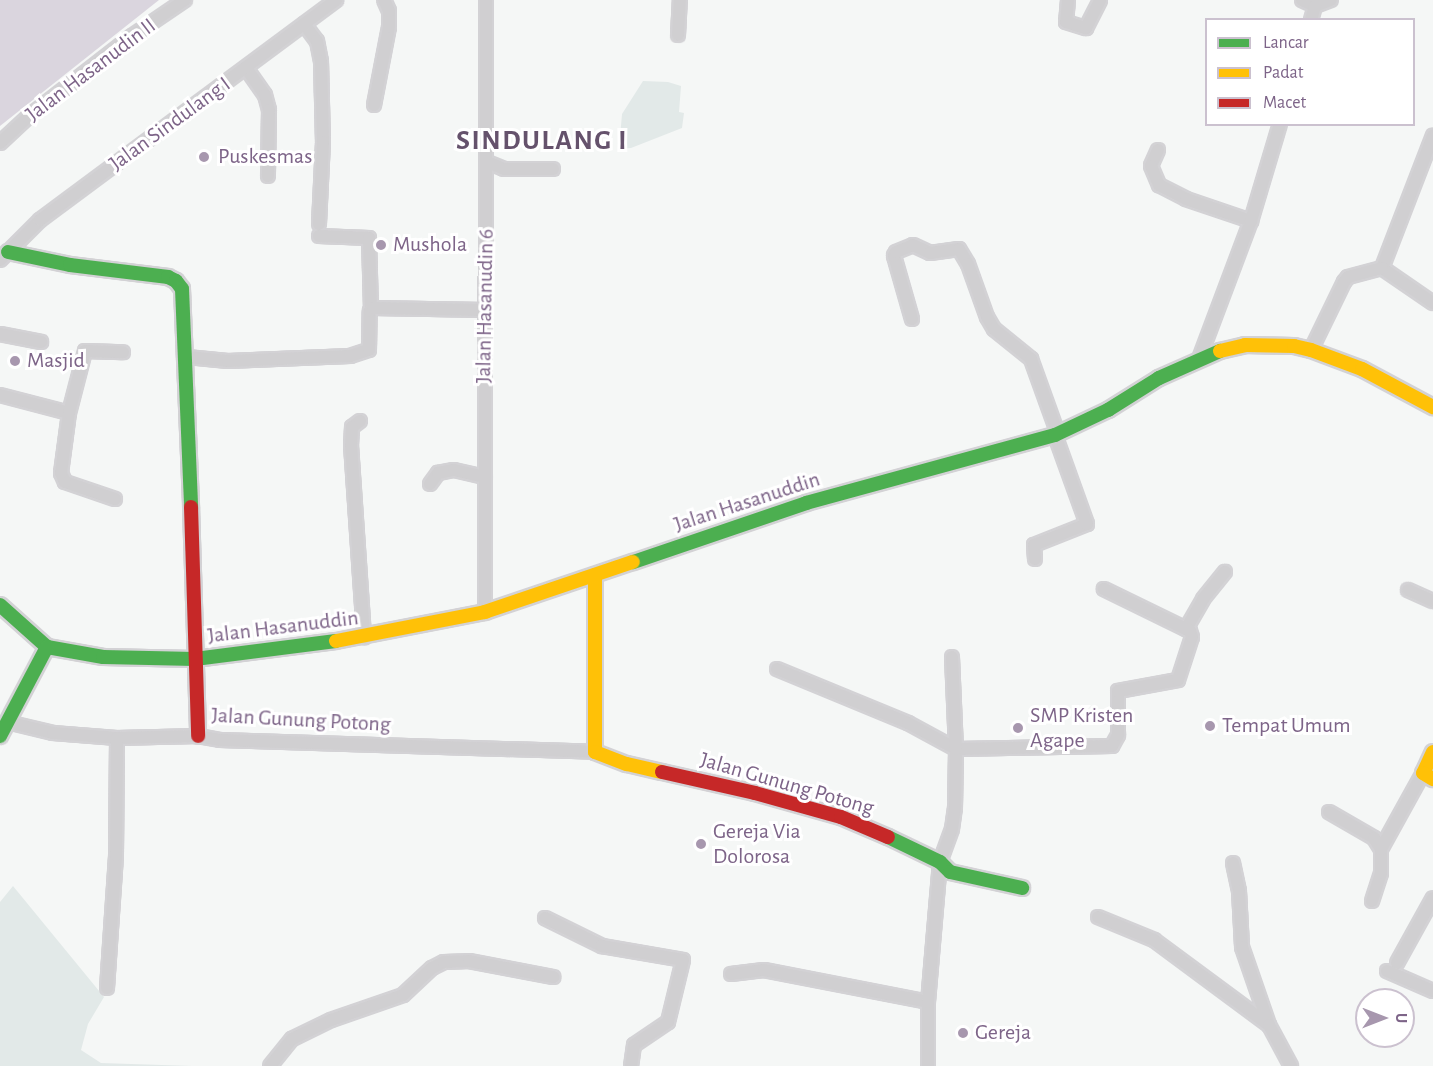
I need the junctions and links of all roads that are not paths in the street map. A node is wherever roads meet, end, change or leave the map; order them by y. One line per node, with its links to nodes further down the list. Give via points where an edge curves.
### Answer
1 (185, 0): 18 (street, Jalan Hasanudin II, via 122,44)
2 (336, 0): 12 (street, Jalan Sindulang I)
3 (384, 0): 15 (street, via 389,27)
4 (486, 0): 20 (street, Jalan Hasanudin 6)
5 (680, 0): 13 (street)
6 (1068, 0): 7 (street, via 1066,22 1086,28)
7 (1100, 0)
8 (1302, 0): 10 (street)
9 (1331, 0): 10 (street)
10 (1315, 6): 11 (street)
11 (1312, 18)
12 (304, 24): 14 (street, Jalan Sindulang I); 27 (street, via 317,41 321,61 319,230 369,238)
13 (678, 35)
14 (246, 68): 22 (street, via 261,88 269,110); 24 (street, Jalan Sindulang I, via 48,214)
15 (374, 105)
16 (1279, 126): 23 (street)
17 (1433, 136): 25 (street)
18 (0, 143)
19 (1158, 150): 23 (street, via 1151,166 1159,185 1186,199)
20 (487, 162): 21 (street, via 504,169); 28 (street, Jalan Hasanudin 6)
21 (553, 169)
22 (268, 176)
23 (1251, 221): 35 (street)
24 (4, 256): 34 (main road, via 172,278 182,289)
25 (1382, 268): 26 (street); 32 (street, via 1344,282)
26 (1433, 303)
27 (371, 309): 28 (street); 34 (street, via 368,352 311,359 228,361)
28 (485, 310): 41 (street, Jalan Hasanudin 6)
29 (912, 319): 40 (street, via 896,252 913,245 930,253 959,249 990,323 1031,359)
30 (0, 334): 31 (street)
31 (41, 342)
32 (1311, 350): 35 (main road, Jalan Hasanuddin, via 1245,345); 37 (main road, Jalan Hasanuddin, via 1362,369)
33 (123, 352): 38 (street, via 85,351)
34 (187, 357): 56 (main road)
35 (1199, 359): 40 (main road, Jalan Hasanuddin)
36 (0, 396): 38 (street)
37 (1432, 404)
38 (69, 413): 43 (street, via 62,478)
39 (360, 421): 53 (street, via 352,427 351,445)
40 (1056, 434): 44 (street, via 1087,524 1034,545); 46 (main road, Jalan Hasanuddin, via 806,503)
41 (485, 477): 42 (street, via 454,470 438,473); 51 (street, Jalan Hasanudin 6)
42 (430, 484)
43 (115, 499)
44 (1035, 559)
45 (1225, 572): 52 (street)
46 (595, 575): 51 (main road, Jalan Hasanuddin); 63 (main road)
47 (1104, 589): 52 (street)
48 (1408, 590): 49 (street)
49 (1433, 601)
50 (0, 605): 54 (main road)
51 (485, 612): 53 (main road, Jalan Hasanuddin)
52 (1186, 629): 62 (street, via 1192,637 1178,680 1118,691 1118,735 1112,746)
53 (364, 638): 56 (main road, Jalan Hasanuddin)
54 (47, 647): 56 (main road, Jalan Hasanuddin, via 103,657); 58 (main road)
55 (952, 657): 62 (street)
56 (195, 659): 60 (main road)
57 (777, 669): 62 (street, via 908,723)
58 (7, 722): 59 (main road); 61 (street, Jalan Gunung Potong, via 53,733)
59 (0, 736)
60 (198, 736): 61 (street, Jalan Gunung Potong); 63 (street, Jalan Gunung Potong, via 220,740)
61 (117, 738): 77 (street, via 116,855)
62 (956, 749): 68 (street, via 952,829)
63 (595, 752): 68 (main road, Jalan Gunung Potong, via 627,764 755,793 841,818)
64 (1433, 752): 65 (main road)
65 (1428, 776): 67 (street)
66 (1329, 812): 67 (street, via 1374,838)
67 (1381, 849): 72 (street, via 1381,873)
68 (940, 862): 70 (main road, Jalan Gunung Potong, via 950,872); 79 (street)
69 (1233, 863): 80 (street, via 1242,947)
70 (1022, 888)
71 (1433, 898): 78 (street, via 1392,967)
72 (1372, 901)
73 (1098, 917): 80 (street, via 1154,940)
74 (545, 918): 82 (street, via 602,946 683,960 668,1022 634,1045)
75 (731, 974): 79 (street, via 764,970)
76 (553, 977): 81 (street, via 468,962 444,962 403,995 331,1020 292,1040)
77 (107, 988)
78 (1433, 991)
79 (928, 1002): 83 (street)
80 (1269, 1025): 84 (street)
81 (270, 1066)
82 (632, 1066)
83 (928, 1066)
84 (1291, 1066)

